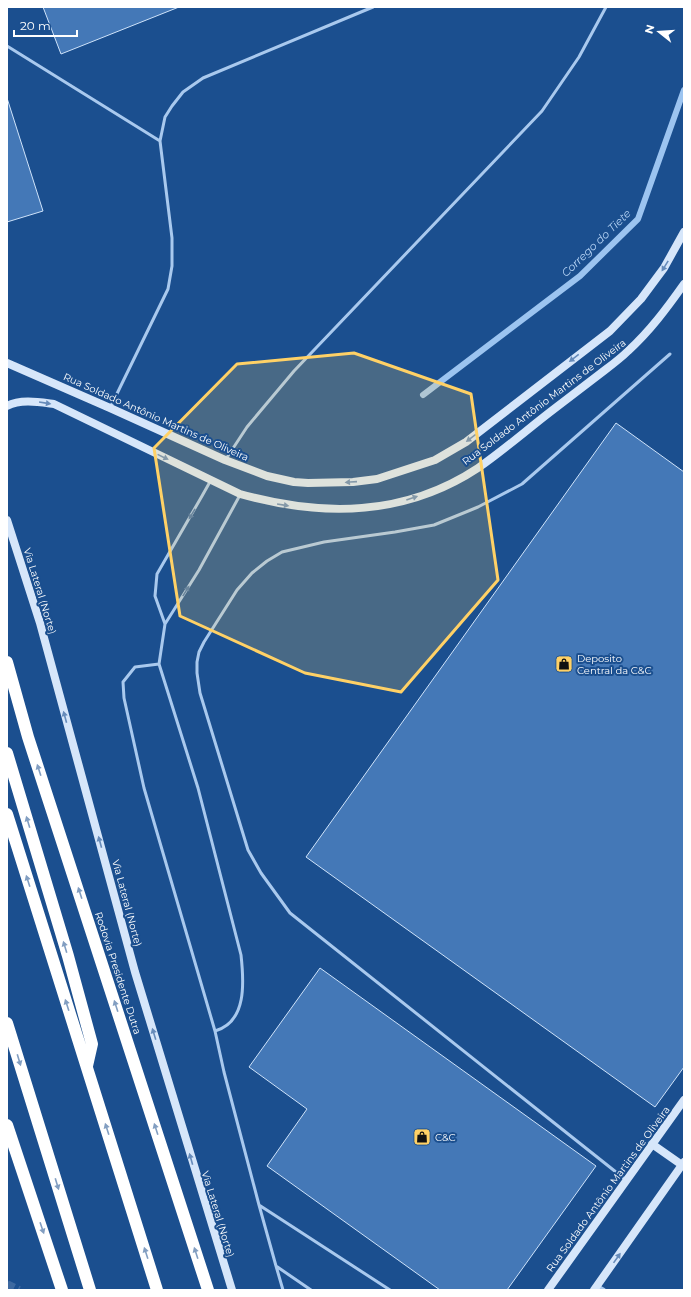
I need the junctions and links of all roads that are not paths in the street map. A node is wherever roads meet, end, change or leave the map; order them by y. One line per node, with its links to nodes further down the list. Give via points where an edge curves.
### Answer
1 (373, 7): 4 (lane, via 203,78 183,92 172,106 165,117)
2 (606, 7): 11 (lane, via 579,57 542,111 294,371 247,427)
3 (7, 46): 4 (lane)
4 (160, 141): 10 (lane, via 172,238 172,266 168,290)
5 (684, 232): 11 (street, Rua Soldado Antônio Martins de Oliveira, one-way to 11, via 664,268 646,293 610,331 466,442 434,460 378,479 308,483 267,476)
6 (684, 284): 13 (street, Rua Soldado Antônio Martins de Oliveira, one-way to 6, via 279,504 330,510 380,507 438,489 478,468 628,352 657,322)
7 (670, 354): 27 (lane, via 522,484 478,507 434,525 324,542 282,552 267,561 237,590 204,642 197,662 200,693 248,850 261,874 290,912)
8 (7, 363): 10 (street, Rua Soldado Antônio Martins de Oliveira)
9 (7, 406): 12 (street, Rua Soldado Antônio Martins de Oliveira, one-way to 12, via 34,401 54,404)
10 (110, 408): 11 (street, Rua Soldado Antônio Martins de Oliveira)
11 (225, 460)
12 (211, 479): 13 (street, Rua Soldado Antônio Martins de Oliveira); 15 (lane, one-way to 15, via 157,574 155,596)
13 (240, 494): 15 (lane, one-way to 13, via 199,570)
14 (7, 520): 35 (street, Via Lateral (Norte), one-way to 14, via 135,972 40,623)
15 (165, 624): 17 (lane)
16 (7, 662): 34 (highway, Rodovia Presidente Dutra, one-way to 16, via 28,737)
17 (159, 664): 21 (lane, via 198,788 241,955 243,990 239,1007 229,1025); 21 (lane, via 135,667 123,682 124,698 144,788)
18 (7, 753): 22 (highway, one-way to 18, via 92,1044)
19 (7, 814): 22 (highway, one-way to 19)
20 (7, 1023): 32 (highway, one-way to 32)
21 (215, 1031): 28 (lane)
22 (87, 1066): 33 (highway, one-way to 22)
23 (684, 1100): 25 (street, Rua Soldado Antônio Martins de Oliveira)
24 (7, 1125): 31 (highway, one-way to 31)
25 (652, 1144): 26 (street); 27 (street, Rua Soldado Antônio Martins de Oliveira)
26 (683, 1164): 30 (street, one-way to 26)
27 (626, 1180): 39 (street, Rua Soldado Antônio Martins de Oliveira)
28 (260, 1205): 29 (lane); 38 (lane)
29 (276, 1266): 36 (lane); 37 (lane)
30 (598, 1289)
31 (62, 1290)
32 (90, 1290)
33 (157, 1290)
34 (208, 1290)
35 (232, 1290)
36 (283, 1290)
37 (312, 1290)
38 (390, 1290)
39 (548, 1290)

